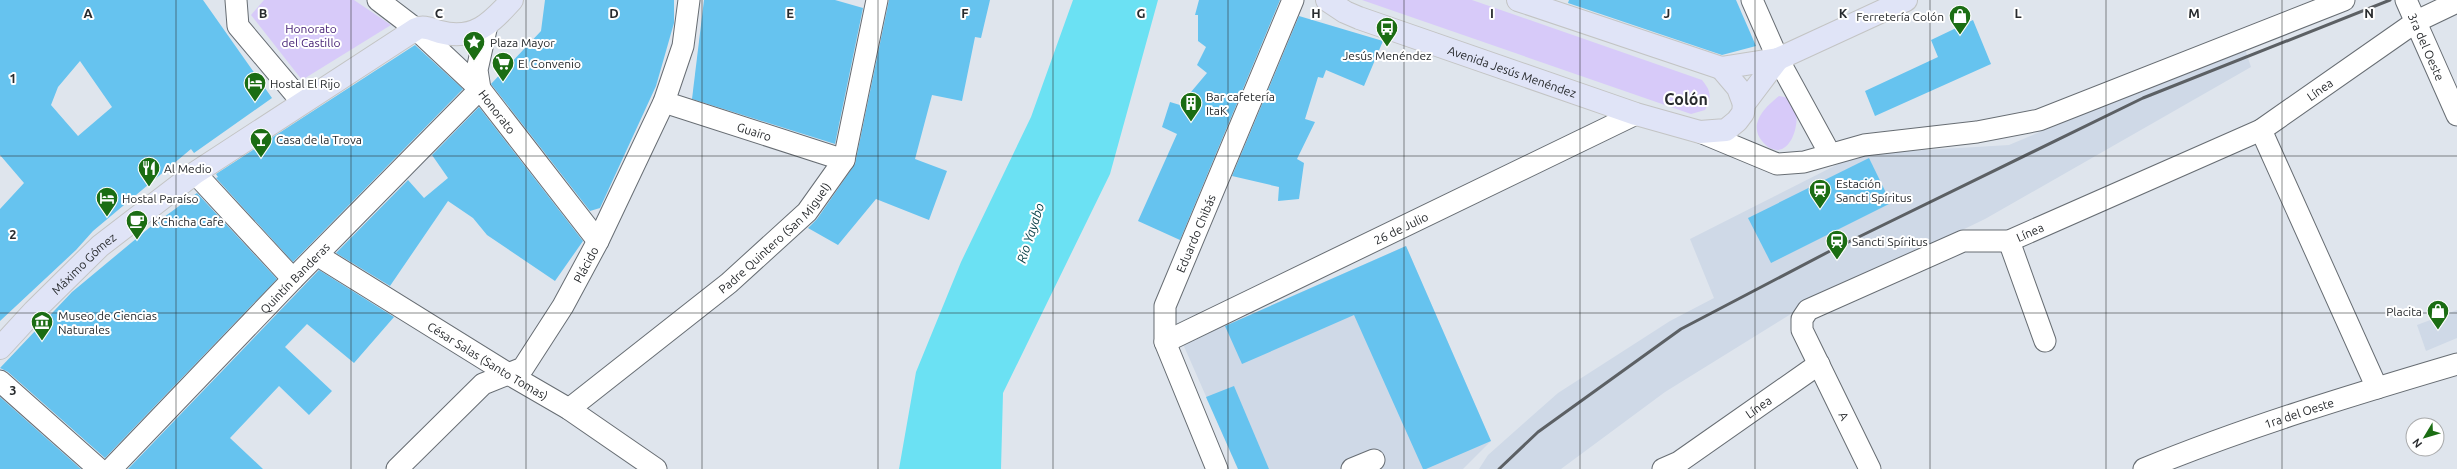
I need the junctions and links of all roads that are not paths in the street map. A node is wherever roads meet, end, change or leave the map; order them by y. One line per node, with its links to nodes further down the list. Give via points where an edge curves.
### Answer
1 (236, 0): 22 (street, via 238,26)
2 (378, 0): 18 (street, Honorato)
3 (512, 0): 17 (main road)
4 (689, 0): 23 (street, Plácido, via 683,46)
5 (877, 0): 30 (street, Padre Quintero (San Miguel))
6 (1293, 0): 37 (street, Eduardo Chibás, via 1165,306)
7 (1327, 0): 14 (main road, Avenida Jesús Menéndez)
8 (1518, 0): 15 (main road)
9 (1752, 0): 19 (street)
10 (1906, 0): 19 (main road)
11 (2344, 0): 29 (street, via 2039,120 1962,134 1864,145)
12 (2406, 0): 16 (street, 3ra del Oeste)
13 (2457, 2): 16 (street, Línea)
14 (1340, 6): 25 (main road, Avenida Jesús Menéndez)
15 (1554, 6): 20 (main road)
16 (2417, 21): 26 (street, 3ra del Oeste); 27 (street, Línea)
17 (487, 25): 18 (main road, via 458,36 423,27); 21 (street, via 477,70)
18 (416, 29): 21 (street, Honorato); 22 (main road, Máximo Gómez)
19 (1778, 59): 20 (main road); 24 (main road, Avenida Jesús Menéndez); 29 (street)
20 (1721, 68): 24 (main road, via 1738,88)
21 (480, 89): 32 (street, Honorato); 34 (street, Quintín Banderas)
22 (302, 102): 31 (main road, Máximo Gómez)
23 (664, 102): 30 (street, Guairo); 32 (street, Plácido)
24 (1744, 104): 28 (main road, Avenida Jesús Menéndez, via 1743,113 1726,130)
25 (1636, 114): 28 (main road, Avenida Jesús Menéndez); 37 (street, 26 de Julio)
26 (2457, 115)
27 (2261, 130): 33 (street, Línea); 43 (street)
28 (1700, 132): 29 (street, Avenida Jesús Menéndez, via 1777,164 1804,162)
29 (1830, 154)
30 (844, 160): 44 (street, Padre Quintero (San Miguel), via 802,218 729,283)
31 (195, 173): 35 (street); 38 (main road, Máximo Gómez, via 100,246)
32 (598, 241): 41 (street, Plácido, via 563,306 523,368)
33 (2009, 241): 36 (street); 39 (street, Línea, via 1963,241 1808,310 1802,319 1802,330)
34 (317, 255): 35 (street, Quintín Banderas); 41 (street, César Salas (Santo Tomas))
35 (293, 279): 47 (street, Quintín Banderas)
36 (2045, 341)
37 (1166, 342): 50 (street, Eduardo Chibás)
38 (0, 348)
39 (1819, 364): 52 (street, Línea, via 1679,462); 53 (street, A)
40 (2457, 364): 43 (street, 1ra del Oeste)
41 (507, 373): 44 (street, César Salas (Santo Tomas)); 48 (street, Plácido, via 483,384)
42 (0, 381): 46 (street)
43 (2377, 388): 54 (street, 1ra del Oeste, via 2192,449)
44 (569, 409): 49 (street, César Salas (Santo Tomas))
45 (1374, 460): 51 (street)
46 (99, 469)
47 (111, 469)
48 (397, 469)
49 (656, 469)
50 (1217, 469)
51 (1352, 469)
52 (1663, 469)
53 (1870, 469)
54 (2144, 469)

